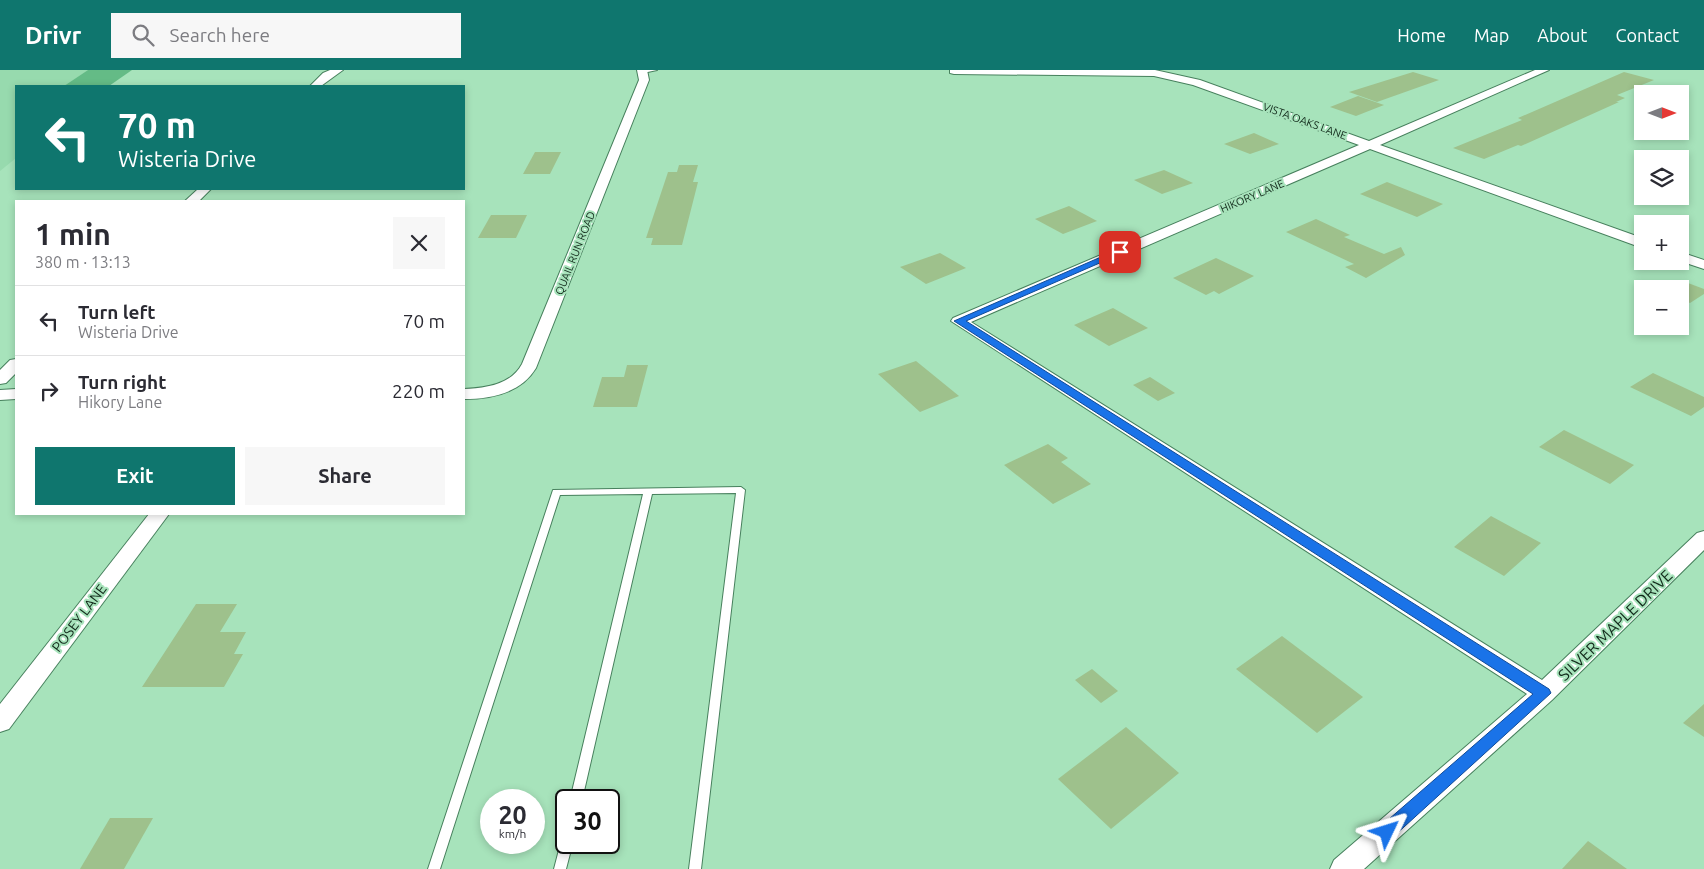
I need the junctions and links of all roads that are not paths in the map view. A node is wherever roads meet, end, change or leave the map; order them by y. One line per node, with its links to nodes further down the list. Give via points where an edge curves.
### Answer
1 (338, 70): 5 (street, via 326,75)
2 (1544, 70): 6 (street, HIKORY LANE)
3 (646, 71): 16 (street, QUAIL RUN ROAD, via 540,343 524,375 511,384)
4 (954, 71): 6 (street, VISTA OAKS LANE, via 1154,73 1196,82)
5 (316, 85)
6 (1371, 144): 9 (street, VISTA OAKS LANE); 20 (street, HIKORY LANE, via 959,321)
7 (204, 190): 8 (street)
8 (192, 200)
9 (1634, 240)
10 (1689, 259): 11 (street)
11 (1704, 265)
12 (15, 365): 13 (street)
13 (0, 379)
14 (0, 394): 15 (street)
15 (15, 394)
16 (465, 394)
17 (648, 490): 22 (lane); 24 (lane, via 556,492); 26 (lane, via 741,490)
18 (158, 515): 21 (street, POSEY LANE)
19 (1704, 538): 20 (street, SILVER MAPLE DRIVE)
20 (1544, 693): 27 (street, SILVER MAPLE DRIVE)
21 (0, 722)
22 (579, 789)
23 (563, 854): 25 (lane)
24 (434, 869)
25 (560, 869)
26 (695, 869)
27 (1344, 869)

